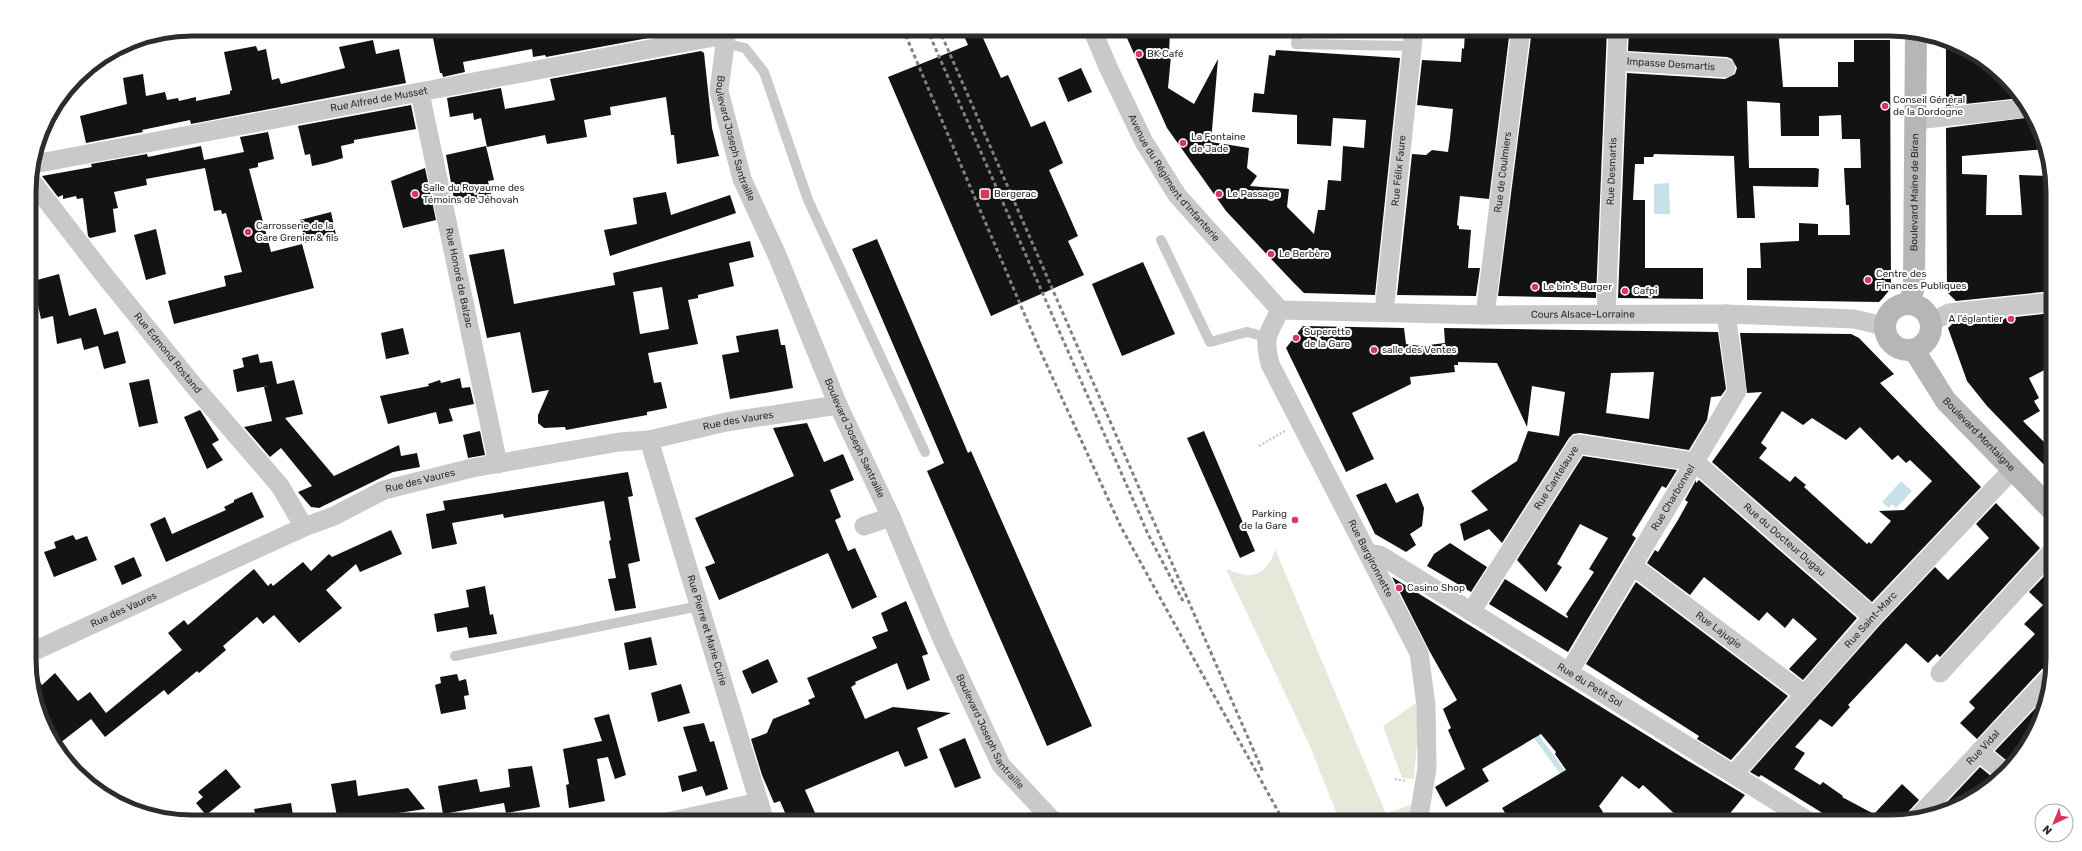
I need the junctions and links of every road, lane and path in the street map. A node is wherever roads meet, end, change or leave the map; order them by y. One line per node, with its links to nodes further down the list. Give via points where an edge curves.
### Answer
1 (725, 36): 10 (street, Rue Alfred de Musset); 27 (street, Boulevard Joseph Santraille, via 719,91 742,180 777,255); 31 (lane, via 745,48 764,72 808,200)
2 (1095, 36): 18 (street, Avenue du Régiment d'Infanterie, via 1144,142 1177,195)
3 (1297, 36): 6 (lane, via 1296,44)
4 (1519, 36): 22 (street, Rue de Coulmiers)
5 (1618, 36): 8 (street, Rue Desmartis)
6 (1413, 38): 19 (street, Rue Félix Faure)
7 (1916, 38): 12 (main road, Boulevard Maine de Biran)
8 (1616, 61): 9 (street, Impasse Desmartis); 20 (street, Rue Desmartis)
9 (1726, 68)
10 (420, 92): 13 (street, Rue Alfred de Musset); 33 (street, Rue Honoré de Balzac)
11 (2022, 109): 12 (street)
12 (1916, 120): 17 (main road, Boulevard Maine de Biran, via 1914,285)
13 (39, 163)
14 (36, 188): 38 (street, Rue Edmond Rostand, via 189,380 280,486)
15 (1161, 240): 25 (lane, via 1210,342 1247,332)
16 (2046, 303): 23 (street, via 1949,313)
17 (1910, 304): 23 (main road, via 1923,309); 24 (main road, via 1902,304 1890,312)
18 (1280, 310): 19 (street, Cours Alsace-Lorraine); 25 (street, Rue Bargironnette)
19 (1384, 312): 22 (street, Cours Alsace-Lorraine)
20 (1606, 314): 21 (street, Cours Alsace-Lorraine); 22 (street, Cours Alsace-Lorraine)
21 (1726, 314): 24 (street, Cours Alsace-Lorraine, via 1854,319); 32 (street, Rue Charbonnel, via 1737,391)
22 (1485, 315)
23 (1931, 322): 26 (main road, via 1930,336 1926,343)
24 (1884, 326): 26 (main road, via 1885,333 1893,345 1906,351)
25 (1267, 337): 28 (street, Rue Bargironnette, via 1265,344 1270,364)
26 (1914, 350): 34 (main road, Boulevard Montaigne, via 1946,401)
27 (838, 405): 29 (street, Rue des Vaures, via 726,422); 36 (street, Boulevard Joseph Santraille)
28 (1300, 423): 30 (path); 39 (street, Rue Bargironnette)
29 (649, 440): 33 (street, Rue des Vaures, via 619,442); 42 (street, Rue Pierre et Marie Curie)
30 (1260, 446)
31 (925, 452)
32 (1695, 462): 41 (street, Rue Charbonnel); 43 (street, Rue Cantelauve, via 1578,444); 44 (street, Rue du Docteur Dugau)
33 (498, 464): 38 (street, Rue des Vaures, via 384,490 334,516)
34 (2012, 470): 35 (main road, Boulevard Montaigne); 44 (street, Rue Saint-Marc)
35 (2046, 504)
36 (891, 516): 37 (street); 60 (street, Boulevard Joseph Santraille, via 942,639 1001,764)
37 (864, 526)
38 (304, 527): 45 (street, Rue des Vaures)
39 (1368, 553): 43 (street, Rue du Petit Sol, via 1380,555); 61 (street, Rue Bargironnette, via 1419,653 1426,705 1427,768)
40 (2046, 558): 48 (street)
41 (1633, 566): 47 (street, Rue Charbonnel); 50 (street, Rue Lajugie)
42 (699, 606): 46 (lane); 56 (street, Rue Pierre et Marie Curie)
43 (1472, 612): 47 (street, Rue du Petit Sol)
44 (1873, 617): 50 (street, Rue Saint-Marc)
45 (36, 650)
46 (455, 656)
47 (1569, 672): 53 (street, Rue du Petit Sol)
48 (1940, 673)
49 (2044, 683): 51 (street, Rue Vidal)
50 (1805, 695): 53 (street, Rue Saint-Marc)
51 (1979, 752): 52 (street); 57 (street, Rue Vidal)
52 (2000, 769)
53 (1734, 774): 62 (street, Rue du Petit Sol)
54 (1395, 779): 55 (path)
55 (1412, 782)
56 (759, 802): 58 (street); 59 (street, Rue Pierre et Marie Curie)
57 (1922, 812)
58 (699, 815)
59 (763, 815)
60 (1048, 815)
61 (1419, 815)
62 (1799, 815)

